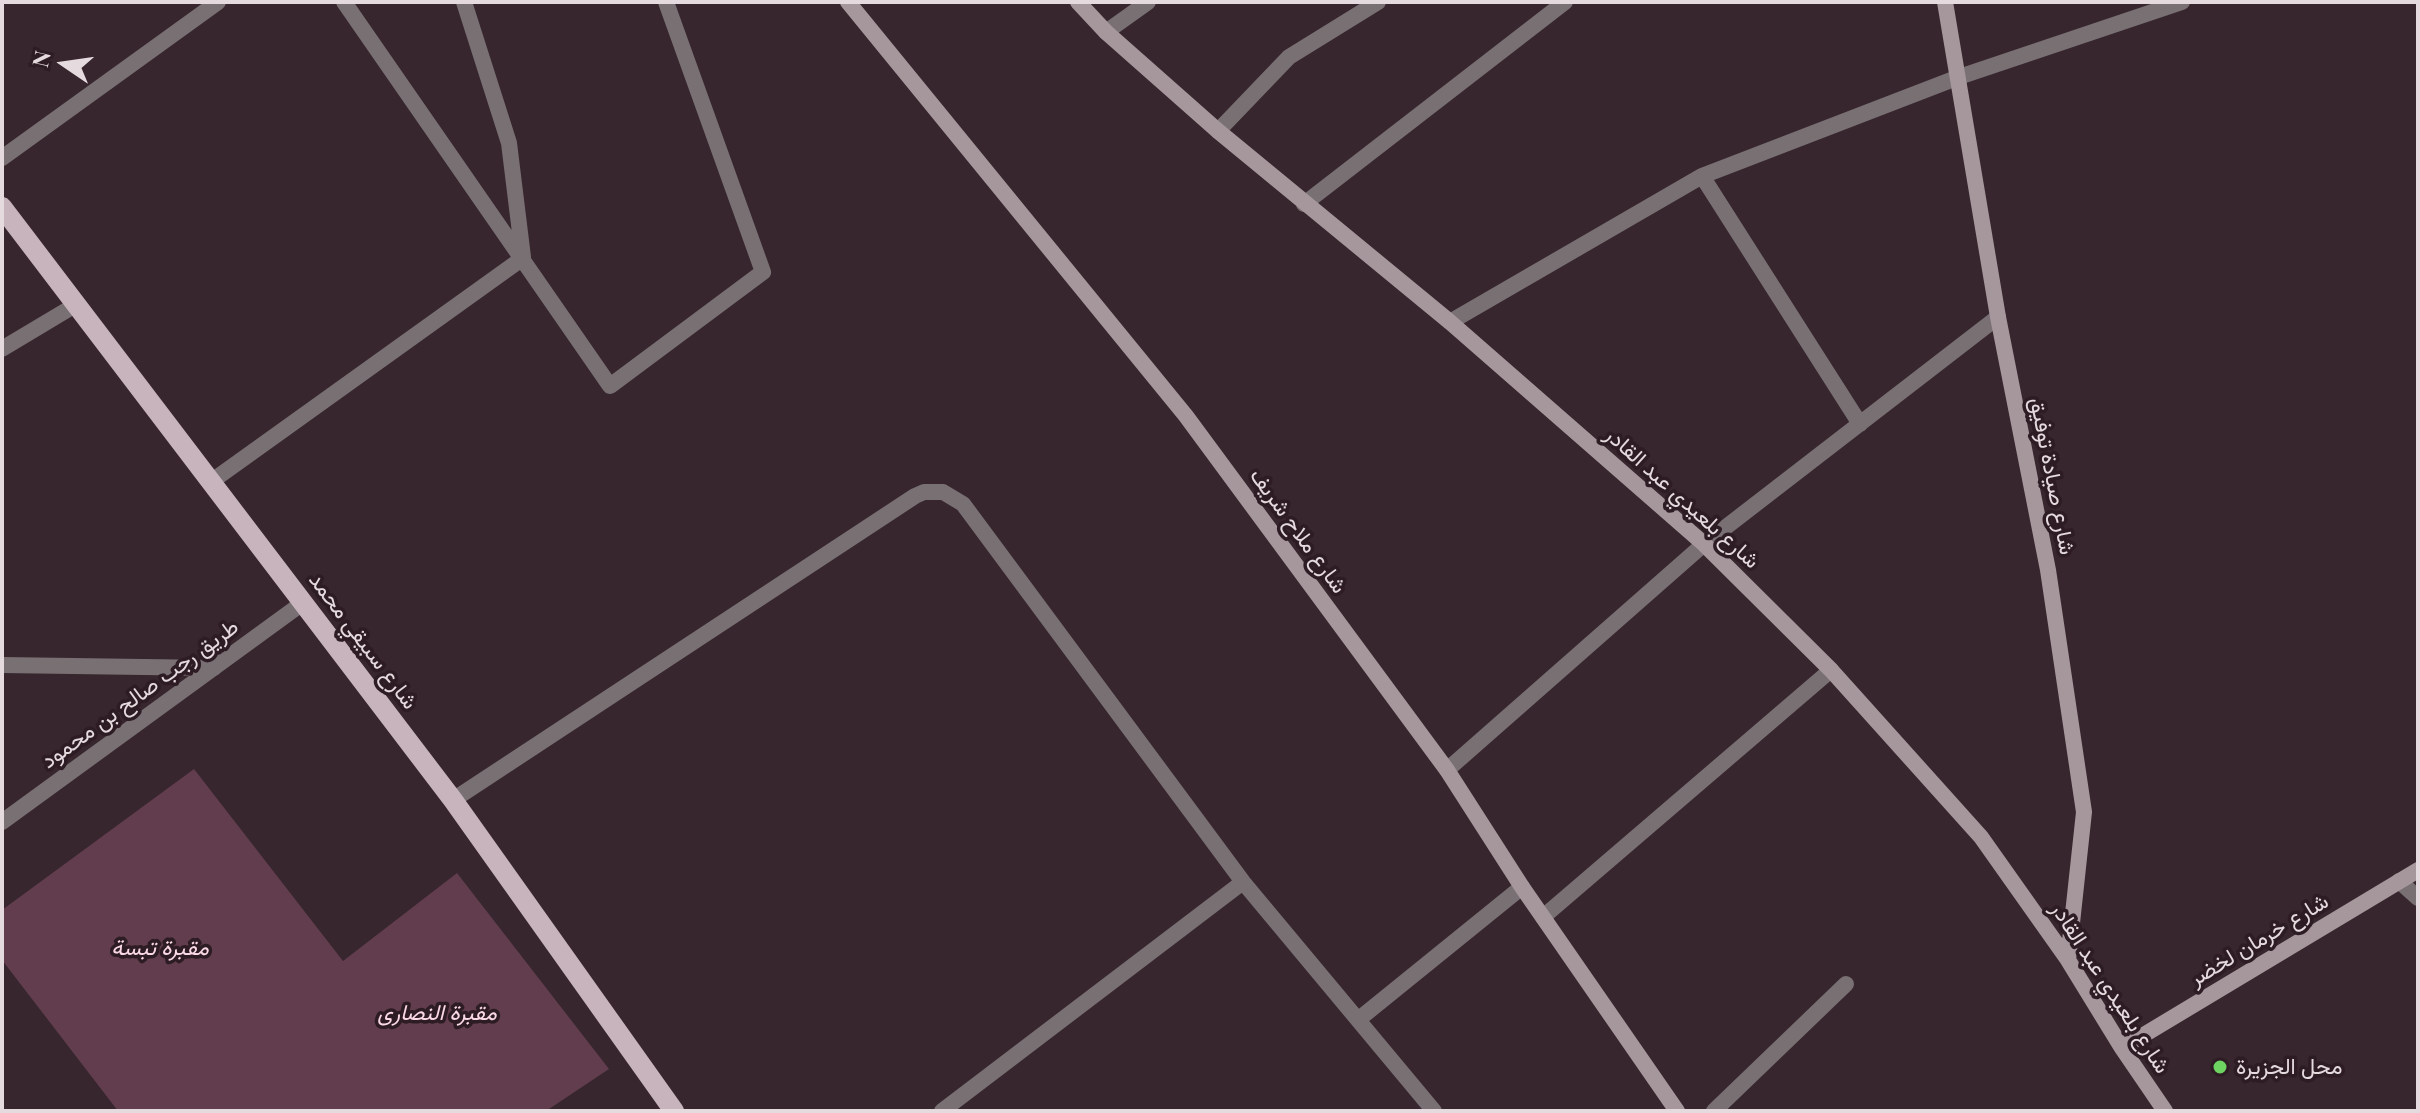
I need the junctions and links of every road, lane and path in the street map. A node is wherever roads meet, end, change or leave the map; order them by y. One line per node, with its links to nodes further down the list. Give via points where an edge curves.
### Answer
1 (218, 2): 15 (street)
2 (344, 2): 19 (street)
3 (464, 2): 19 (street, via 509,143)
4 (666, 2): 19 (street, via 763,272 610,386)
5 (848, 2): 31 (street, شارع ملاح شريف, via 1186,416)
6 (1078, 2): 12 (street, شارع بلعيدي عبد القادر)
7 (1148, 2): 12 (street)
8 (1378, 2): 14 (street, via 1289,57)
9 (1565, 2): 17 (street)
10 (1945, 2): 13 (street, شارع صيادة توفيق)
11 (2182, 2): 13 (street)
12 (1106, 32): 14 (street, شارع بلعيدي عبد القادر)
13 (1959, 77): 16 (street); 21 (street, شارع صيادة توفيق)
14 (1218, 131): 17 (street, شارع بلعيدي عبد القادر)
15 (2, 158)
16 (1702, 176): 22 (street); 24 (street)
17 (1304, 204): 22 (street, شارع بلعيدي عبد القادر)
18 (2, 207): 20 (main road, شارع سبيقي محمد)
19 (523, 258): 25 (street)
20 (77, 304): 23 (street); 25 (main road, شارع سبيقي محمد)
21 (1998, 317): 24 (street); 40 (street, شارع صيادة توفيق, via 2048,570 2084,812)
22 (1450, 322): 26 (street, شارع بلعيدي عبد القادر)
23 (2, 349)
24 (1860, 424): 26 (street)
25 (212, 481): 27 (main road, شارع سبيقي محمد)
26 (1704, 544): 30 (street, شارع بلعيدي عبد القادر); 31 (street)
27 (304, 602): 29 (street, طريق رجب صالح بن محمود); 32 (main road, شارع سبيقي محمد)
28 (2, 665): 29 (street)
29 (214, 668): 33 (street, طريق رجب صالح بن محمود)
30 (1831, 670): 39 (street); 40 (street, شارع بلعيدي عبد القادر, via 1981,837)
31 (1447, 770): 37 (street, شارع ملاح شريف)
32 (453, 800): 36 (street, via 915,496 933,490 963,504); 44 (main road, شارع سبيقي محمد)
33 (2, 822)
34 (2418, 870): 35 (street, شارع خرمان لخضر)
35 (2399, 881): 38 (street); 43 (street, شارع خرمان لخضر)
36 (1243, 882): 42 (street); 45 (street)
37 (1522, 887): 39 (street, شارع ملاح شريف); 42 (street)
38 (2418, 898)
39 (1543, 917): 47 (street, شارع ملاح شريف)
40 (2068, 960): 43 (street, شارع بلعيدي عبد القادر)
41 (1846, 984): 48 (street)
42 (1359, 1019): 46 (street)
43 (2122, 1048): 49 (street, شارع بلعيدي عبد القادر)
44 (674, 1111)
45 (942, 1111)
46 (1434, 1111)
47 (1677, 1111)
48 (1714, 1111)
49 (2165, 1111)

